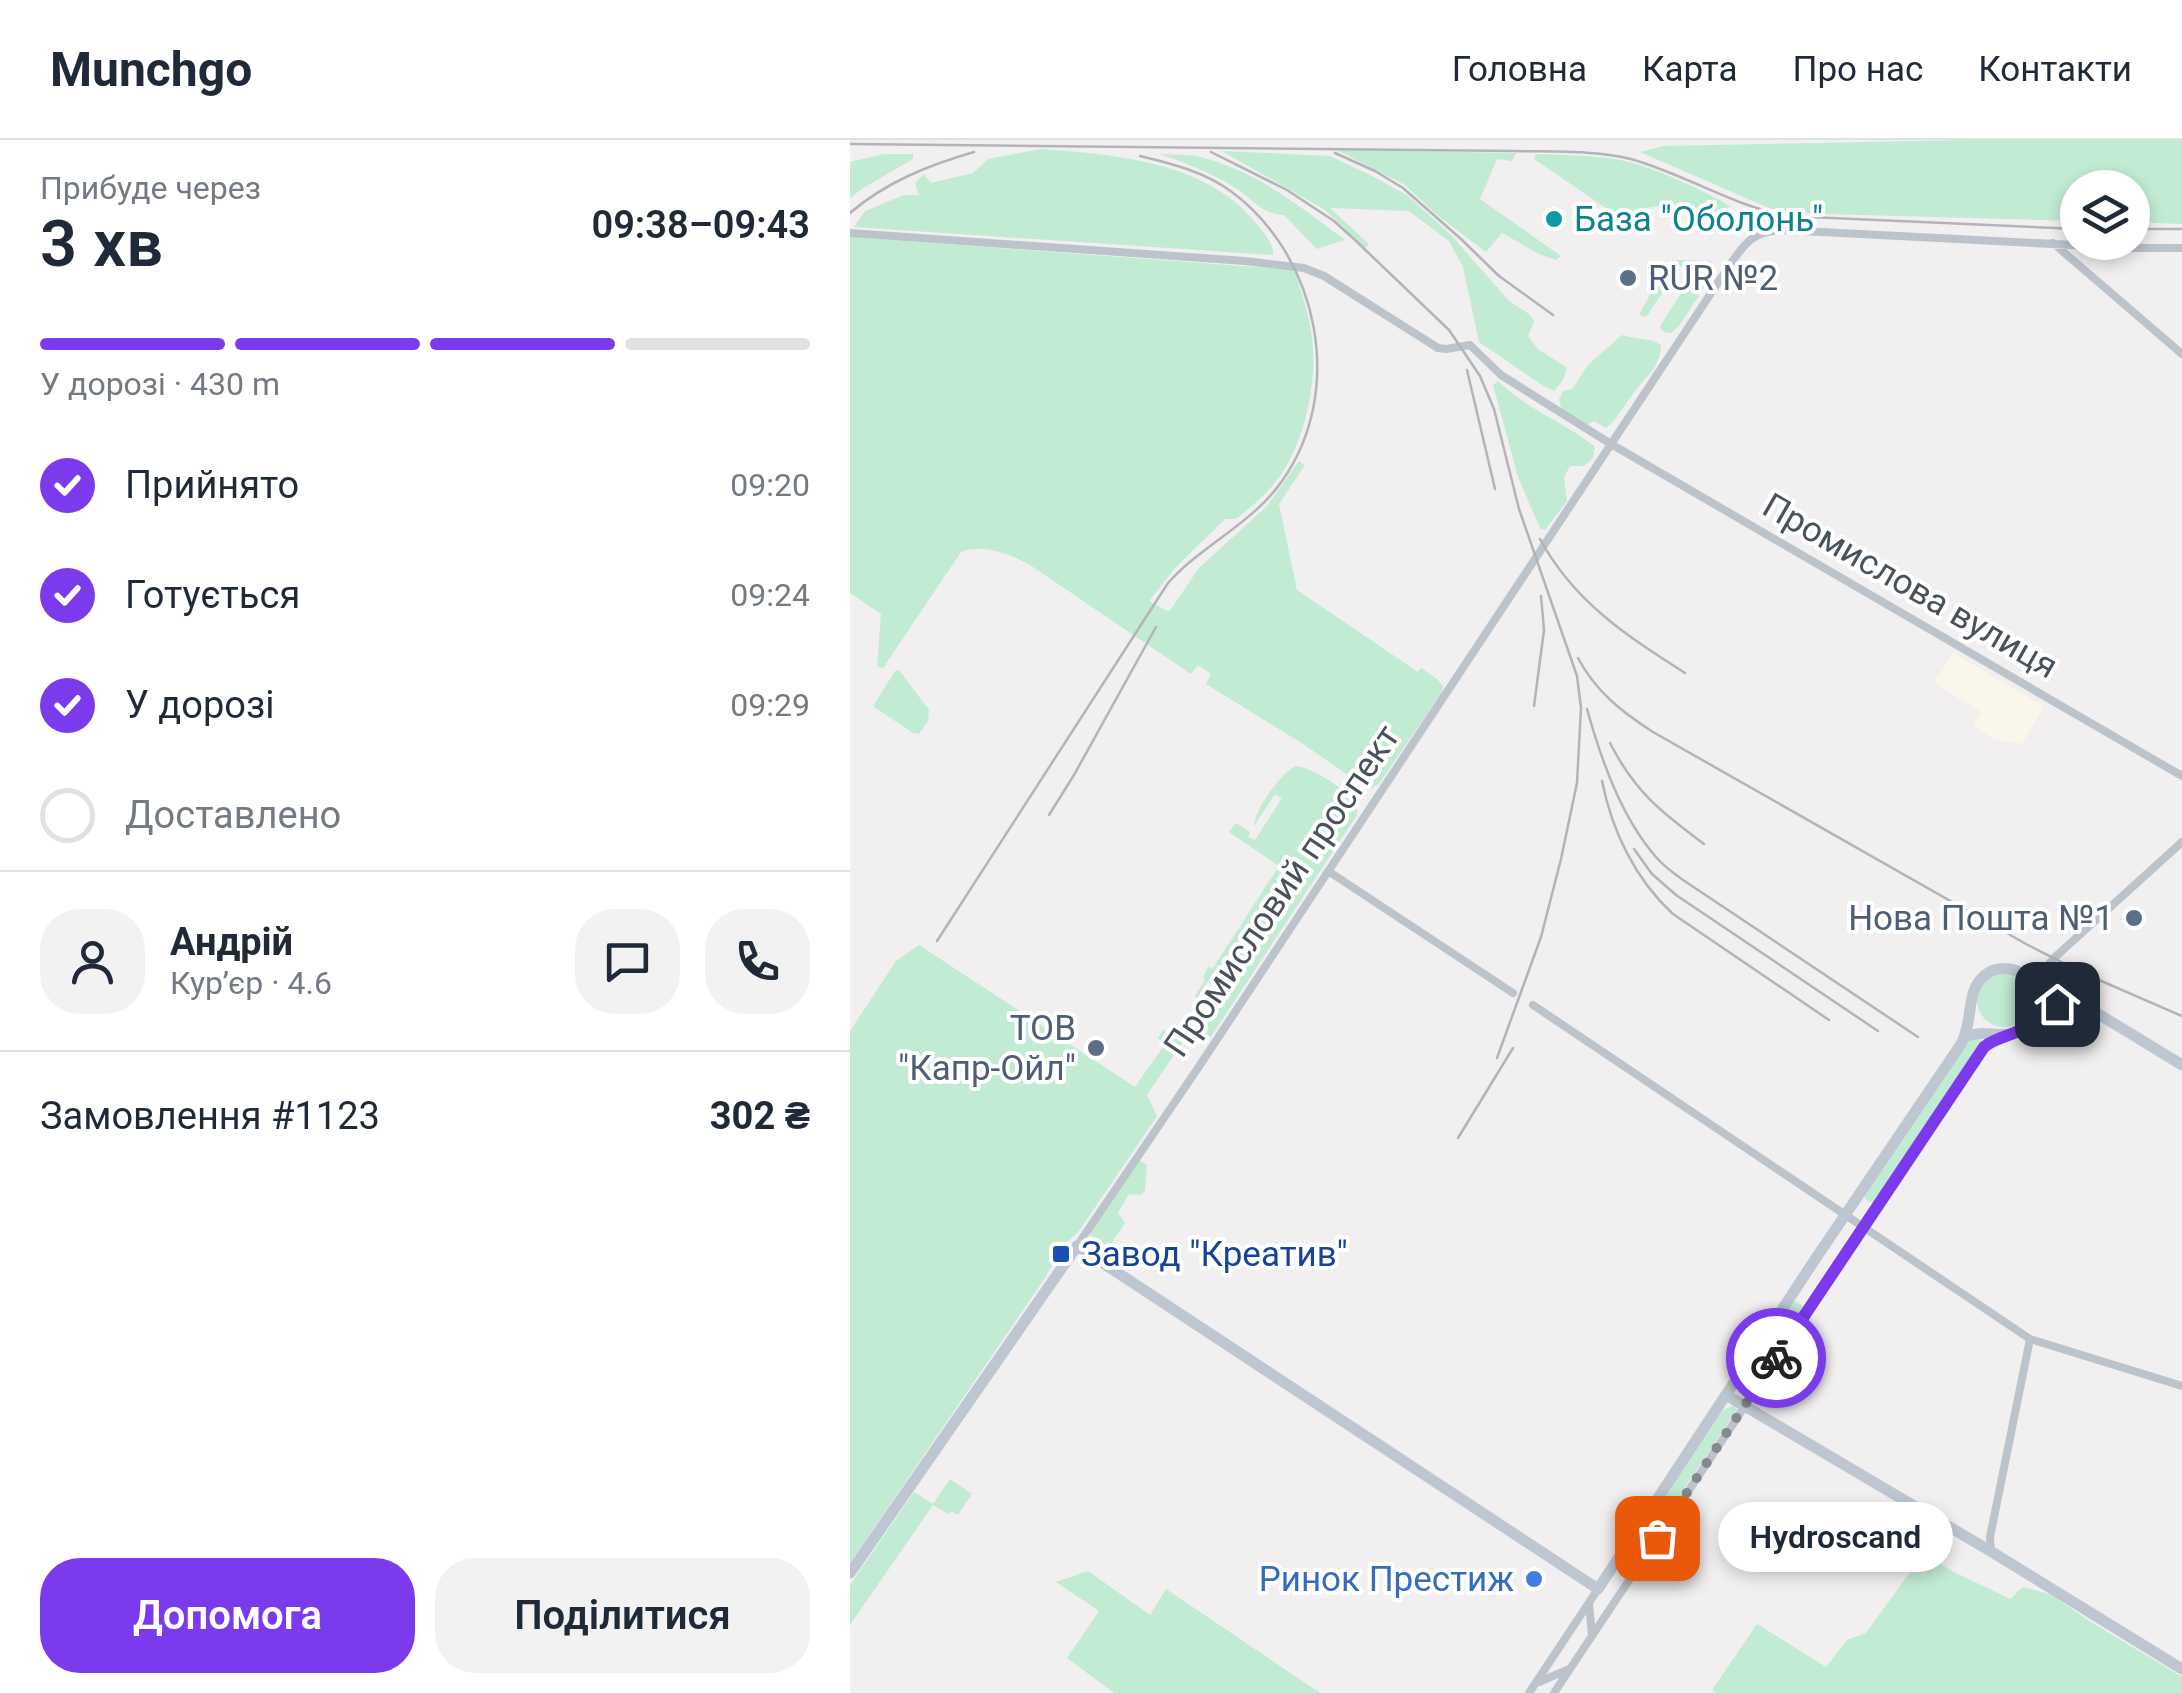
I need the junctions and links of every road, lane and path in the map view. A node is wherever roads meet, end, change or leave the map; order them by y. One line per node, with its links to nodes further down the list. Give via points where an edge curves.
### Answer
1 (850, 233): 5 (street, via 1304,268 1438,348)
2 (2053, 243): 3 (street); 6 (street); 7 (street, Промисловий проспект, via 1782,230 1754,236)
3 (2182, 248)
4 (1473, 335): 5 (street)
5 (1474, 348): 7 (street, Промислова вулиця, via 1493,369)
6 (2182, 354)
7 (1610, 444): 8 (street, Промислова вулиця); 10 (street, Промисловий проспект)
8 (2182, 776)
9 (2182, 842): 11 (street)
10 (1328, 871): 12 (street); 23 (street, Промисловий проспект)
11 (2031, 979): 14 (street, via 1993,970 1975,986); 15 (street); 16 (street, via 2038,1004)
12 (1513, 993)
13 (1533, 1005): 21 (street)
14 (1972, 1005): 18 (street, via 1980,1023); 19 (street)
15 (2086, 1007): 16 (street, via 2057,1004); 20 (street)
16 (2029, 1024): 17 (street)
17 (2014, 1033): 18 (street); 22 (street, via 1984,1047)
18 (1996, 1034): 19 (street)
19 (1965, 1037): 21 (street)
20 (2182, 1065)
21 (1844, 1216): 22 (street); 24 (street)
22 (1863, 1228): 25 (street); 28 (street)
23 (1077, 1246): 33 (street, Промисловий проспект); 34 (street)
24 (1816, 1258): 25 (street); 26 (street)
25 (1834, 1271): 27 (street)
26 (1793, 1293): 27 (street); 30 (street)
27 (1811, 1305): 31 (street)
28 (2030, 1340): 29 (street); 32 (street)
29 (2182, 1386)
30 (1726, 1396): 31 (street); 34 (street)
31 (1744, 1406): 32 (street); 36 (street)
32 (1992, 1552): 38 (street)
33 (850, 1573)
34 (1598, 1590): 35 (street)
35 (1589, 1603): 36 (street); 39 (street)
36 (1592, 1636): 37 (street)
37 (1571, 1668): 39 (street); 40 (street)
38 (2182, 1669)
39 (1532, 1689)
40 (1554, 1693)

